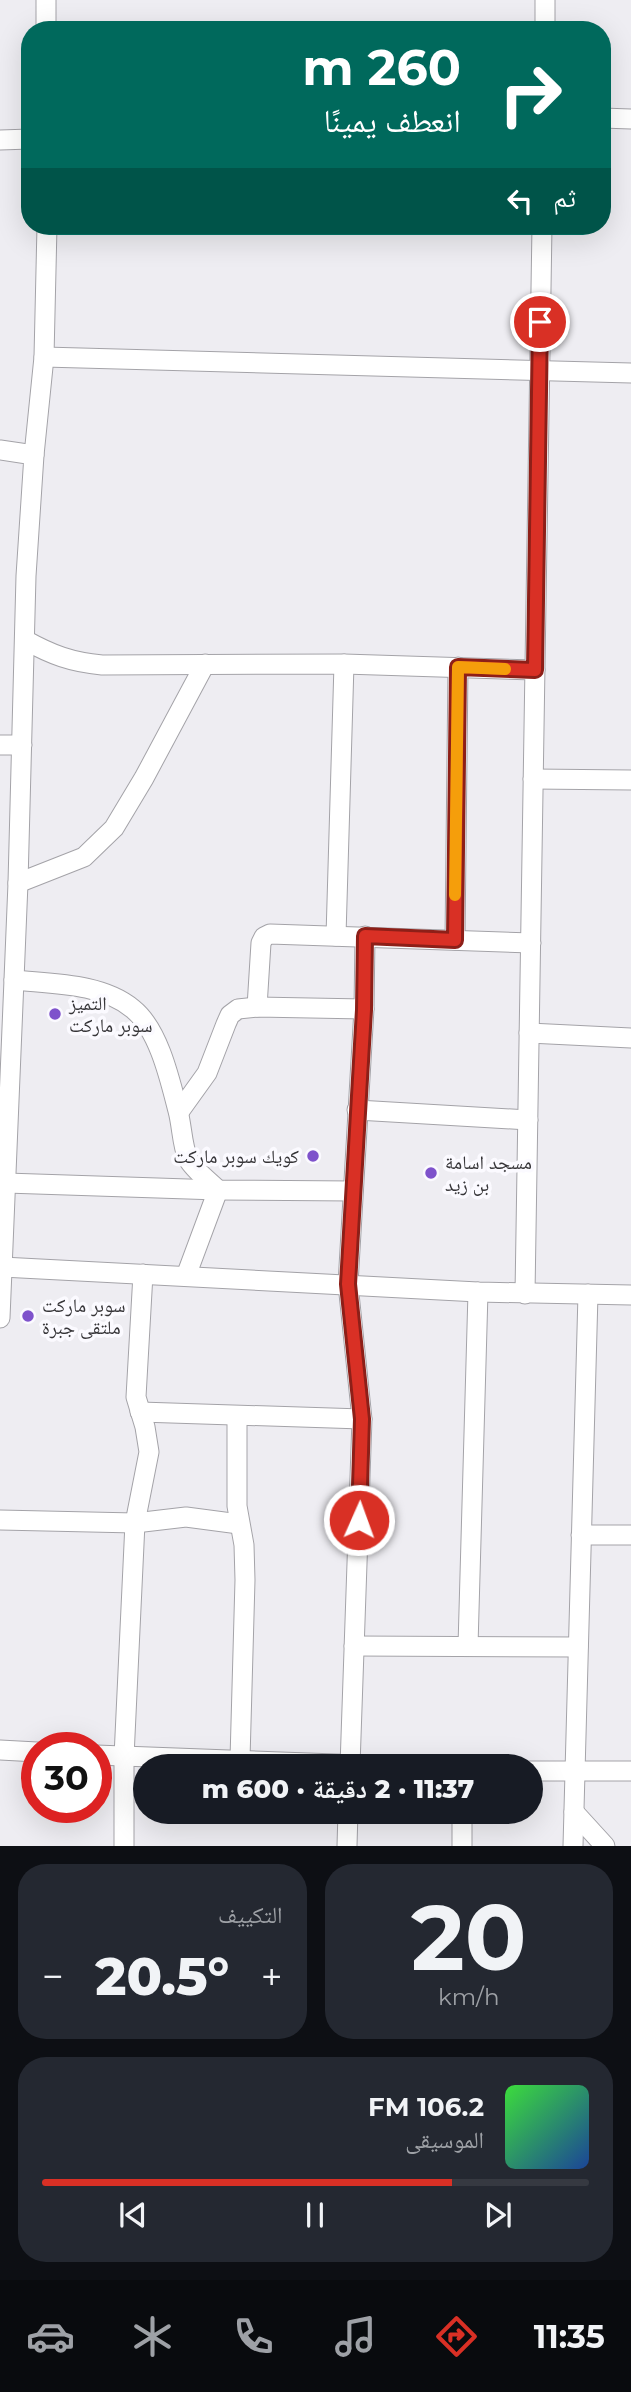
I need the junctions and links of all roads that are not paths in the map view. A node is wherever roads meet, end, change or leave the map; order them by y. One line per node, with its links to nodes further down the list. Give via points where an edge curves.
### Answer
1 (46, 0): 3 (street)
2 (545, 0): 4 (street)
3 (46, 21)
4 (545, 21)
5 (611, 118): 6 (street)
6 (631, 119)
7 (21, 139): 8 (street)
8 (0, 140)
9 (47, 235): 11 (street)
10 (542, 235): 12 (street)
11 (44, 357): 12 (street); 15 (street)
12 (539, 370): 13 (street); 20 (street)
13 (631, 373)
14 (0, 450): 15 (street)
15 (34, 455): 16 (street)
16 (24, 640): 17 (street, via 78,663); 22 (street)
17 (205, 664): 18 (street); 25 (street, via 114,828 84,857)
18 (344, 664): 19 (street); 26 (street)
19 (458, 667): 20 (street); 28 (street)
20 (535, 670): 23 (street)
21 (0, 744): 22 (street)
22 (22, 745): 25 (street)
23 (533, 779): 24 (street); 29 (street)
24 (631, 780)
25 (18, 883): 30 (street)
26 (336, 936): 27 (street); 31 (street, via 264,937)
27 (365, 936): 28 (street); 32 (street)
28 (455, 940): 29 (street)
29 (531, 943): 33 (street)
30 (14, 980): 34 (street); 37 (street, via 96,992 134,1009 149,1026)
31 (257, 1007): 32 (street); 37 (street, via 230,1015 207,1073)
32 (364, 1010): 36 (street)
33 (529, 1033): 35 (street); 38 (street)
34 (6, 1037): 39 (street)
35 (631, 1038)
36 (357, 1110): 38 (street); 41 (street)
37 (178, 1112): 40 (street, via 188,1159)
38 (528, 1120): 47 (street)
39 (6, 1183): 40 (street); 42 (street)
40 (218, 1190): 41 (street); 44 (street)
41 (353, 1191): 45 (street)
42 (2, 1267): 43 (street); 50 (street)
43 (143, 1274): 44 (street); 52 (street, via 136,1377)
44 (186, 1276): 45 (street)
45 (348, 1284): 46 (street); 54 (street)
46 (478, 1292): 47 (street); 61 (street)
47 (525, 1294): 48 (street)
48 (588, 1294): 49 (street); 58 (street)
49 (631, 1295)
50 (0, 1308): 51 (street)
51 (0, 1318)
52 (140, 1412): 53 (street); 56 (street, via 149,1452)
53 (237, 1416): 54 (street); 57 (street)
54 (362, 1419): 60 (street)
55 (0, 1520): 56 (street)
56 (135, 1523): 57 (street, via 186,1517); 68 (street)
57 (239, 1524): 65 (street, via 245,1580)
58 (581, 1535): 59 (street); 62 (street)
59 (631, 1535)
60 (354, 1646): 61 (street); 66 (street)
61 (468, 1646): 62 (street)
62 (578, 1647): 71 (street)
63 (0, 1750): 64 (street)
64 (21, 1751)
65 (240, 1754)
66 (350, 1754)
67 (112, 1756): 68 (street)
68 (124, 1757): 69 (street); 76 (street)
69 (133, 1757)
70 (543, 1771): 71 (street)
71 (576, 1772): 72 (street); 73 (street)
72 (631, 1772)
73 (574, 1812): 79 (street); 80 (street)
74 (348, 1824): 77 (street)
75 (462, 1824): 78 (street)
76 (124, 1846)
77 (347, 1846)
78 (462, 1846)
79 (573, 1846)
80 (605, 1846)

